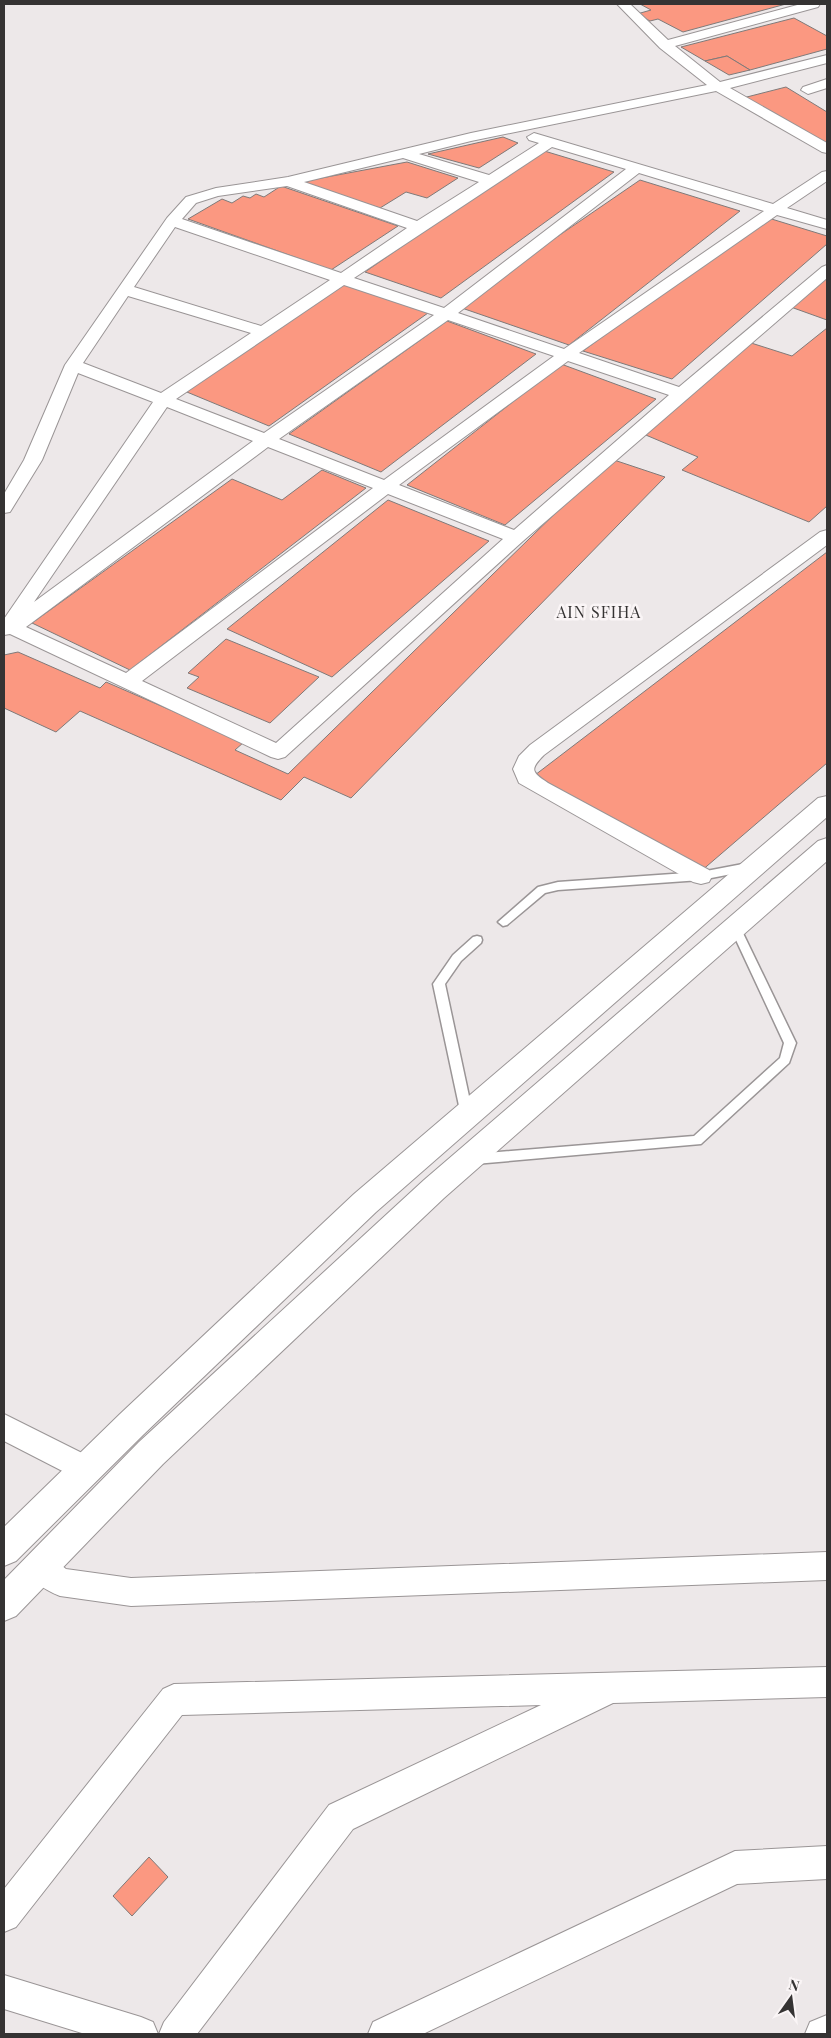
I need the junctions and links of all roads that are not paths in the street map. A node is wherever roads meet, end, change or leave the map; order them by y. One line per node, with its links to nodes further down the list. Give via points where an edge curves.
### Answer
1 (623, 4): 3 (street)
2 (814, 4): 3 (street)
3 (664, 46): 6 (street)
4 (827, 59): 6 (street)
5 (827, 83): 7 (street)
6 (718, 87): 8 (street); 10 (street)
7 (808, 90)
8 (511, 130): 9 (street); 11 (street)
9 (550, 142): 12 (street); 14 (street)
10 (827, 149)
11 (406, 154): 14 (street); 15 (street)
12 (638, 168): 16 (street); 23 (street)
13 (827, 175): 16 (street)
14 (488, 180): 19 (street)
15 (288, 181): 17 (street, via 216,192 191,200); 19 (street)
16 (776, 209): 18 (street); 25 (street)
17 (172, 221): 21 (street); 22 (street)
18 (827, 225)
19 (419, 226): 21 (street)
20 (827, 270): 27 (street)
21 (342, 278): 23 (street); 24 (street)
22 (126, 290): 24 (street); 26 (street)
23 (446, 314): 25 (street); 29 (street)
24 (263, 332): 28 (street)
25 (566, 355): 27 (street); 30 (street)
26 (73, 365): 28 (street); 31 (street, via 33,460)
27 (682, 394): 33 (street)
28 (163, 400): 29 (street); 34 (street)
29 (266, 440): 30 (street); 34 (street)
30 (386, 487): 33 (street); 35 (street)
31 (4, 508)
32 (827, 536): 39 (street, via 537,750 523,769 526,778 541,788)
33 (516, 538): 35 (street, via 278,752)
34 (7, 629): 35 (street)
35 (127, 682)
36 (827, 804): 38 (highway)
37 (827, 846): 41 (highway)
38 (757, 864): 39 (lane); 43 (highway)
39 (701, 876): 40 (lane, via 558,886 542,890)
40 (503, 922)
41 (734, 927): 44 (highway); 44 (lane, via 790,1044 785,1060 697,1141)
42 (477, 940): 43 (lane, via 457,958 439,984)
43 (467, 1115): 46 (highway, via 364,1203)
44 (468, 1160): 49 (highway, via 151,1453)
45 (4, 1427): 46 (street)
46 (86, 1469): 47 (highway)
47 (4, 1550)
48 (827, 1566): 49 (street, via 131,1592 60,1582)
49 (40, 1567): 50 (highway)
50 (4, 1604)
51 (827, 1682): 52 (street)
52 (611, 1688): 54 (street, via 174,1700); 58 (street, via 340,1817)
53 (827, 1862): 59 (street, via 735,1868)
54 (4, 1915)
55 (4, 1992): 57 (street)
56 (827, 2032): 60 (street)
57 (141, 2034)
58 (176, 2034)
59 (385, 2034)
60 (822, 2034)

